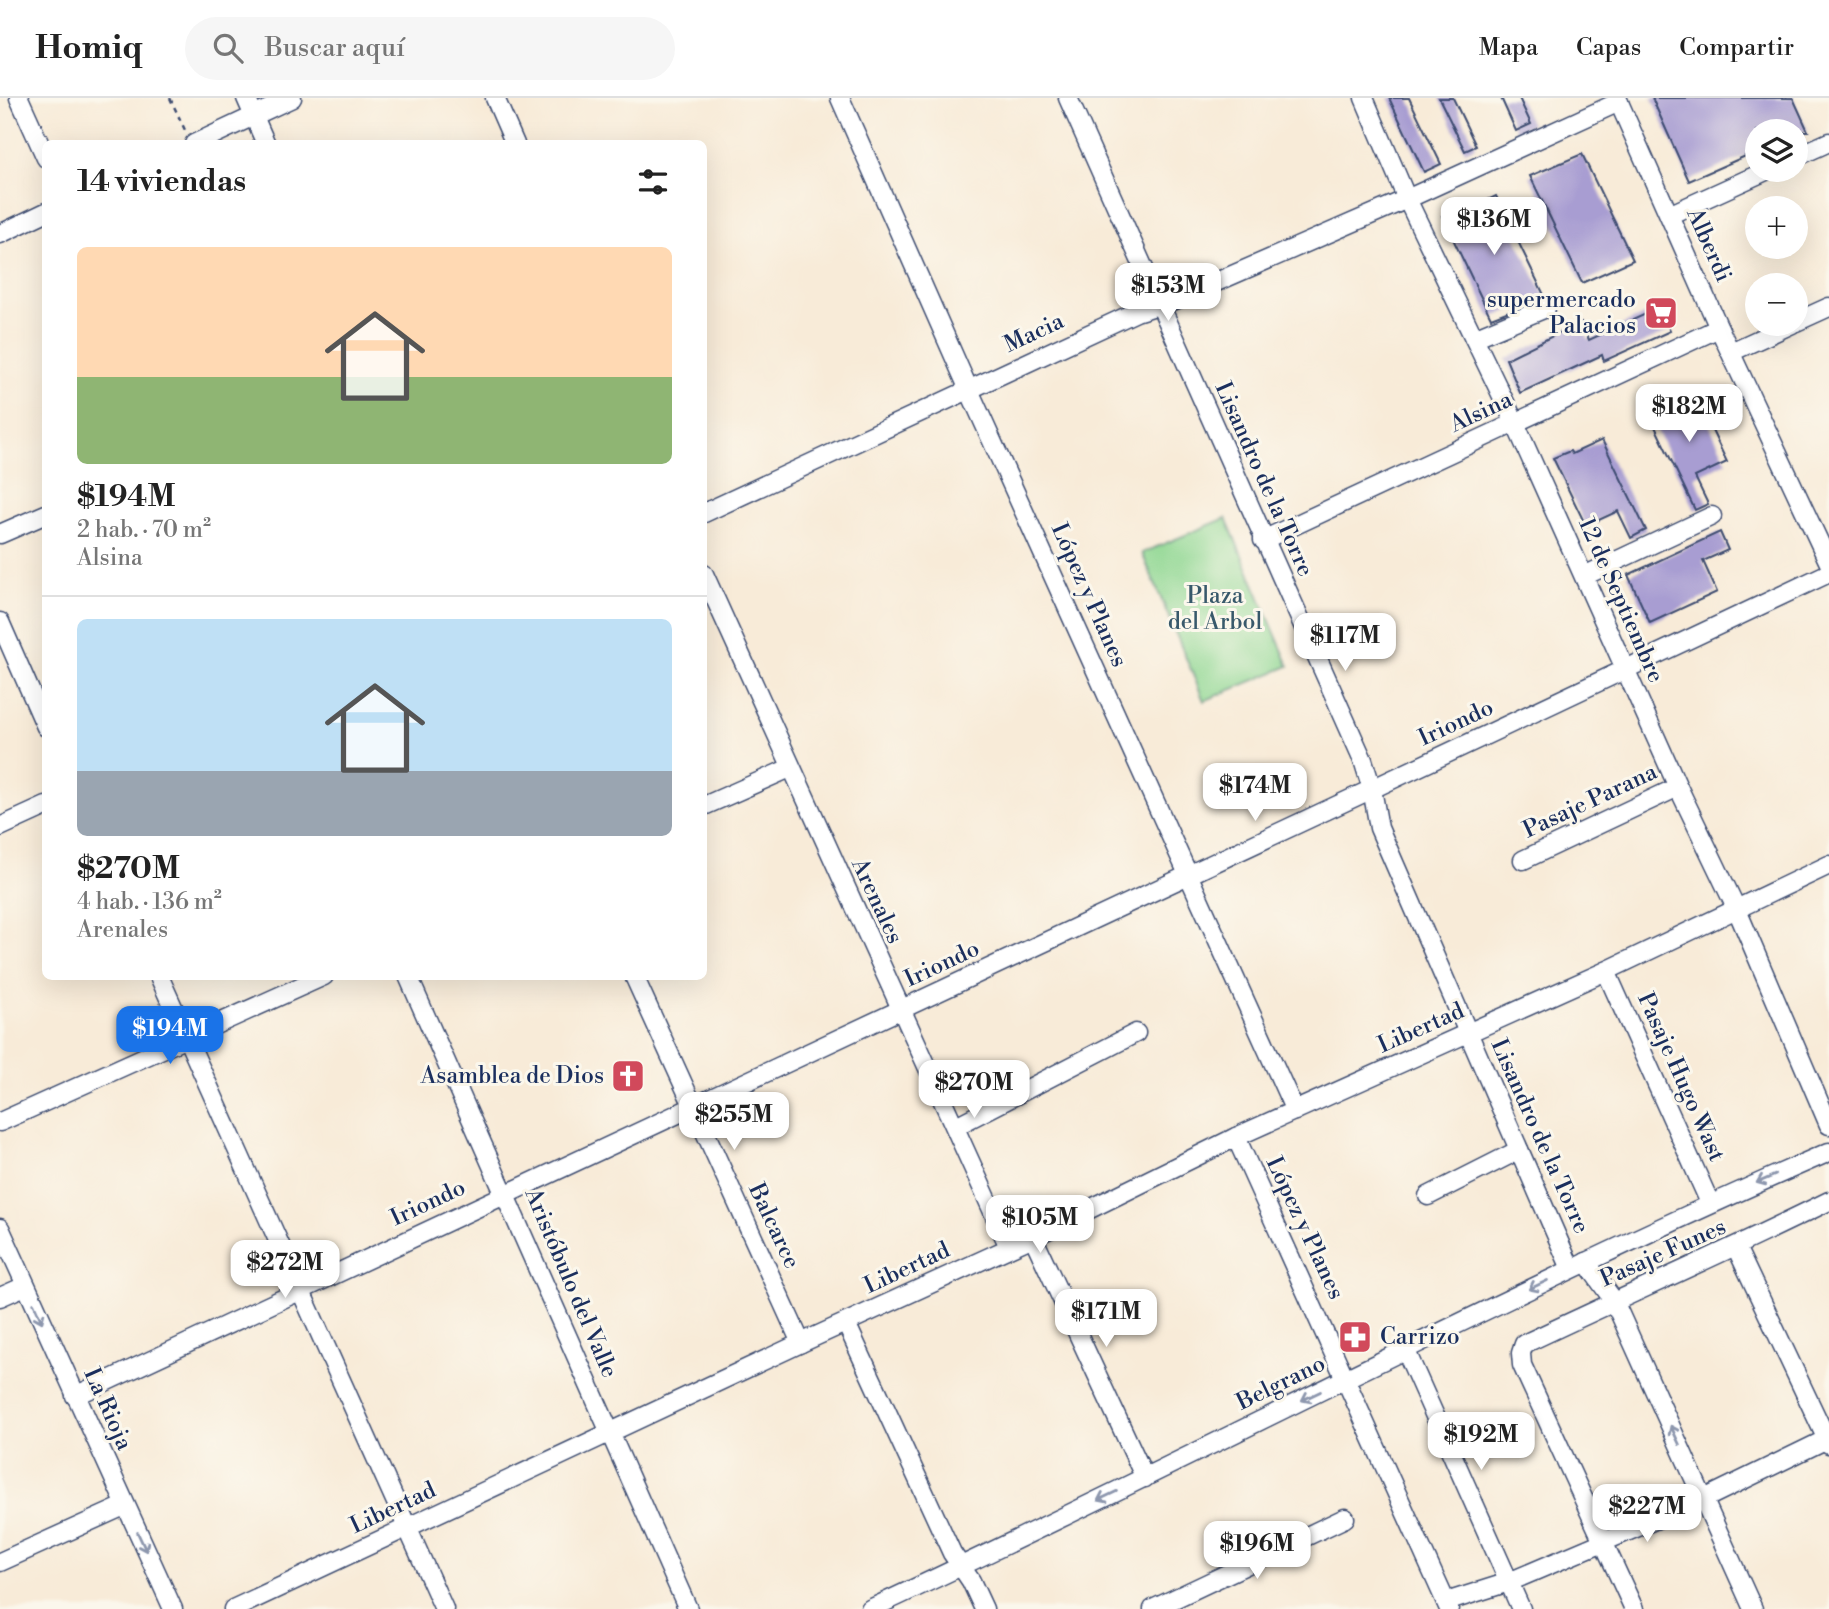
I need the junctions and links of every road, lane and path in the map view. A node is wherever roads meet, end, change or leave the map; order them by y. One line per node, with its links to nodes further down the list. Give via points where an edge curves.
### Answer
1 (19, 98): 15 (street)
2 (170, 98): 11 (path)
3 (246, 98): 10 (street)
4 (292, 98): 10 (street)
5 (495, 98): 13 (street)
6 (839, 98): 30 (street, López y Planes)
7 (1068, 98): 22 (street, Lisandro de la Torre)
8 (1364, 98): 18 (street, 12 de Septiembre)
9 (1618, 100): 18 (street, Macia); 20 (street, Alberdi)
10 (254, 116): 11 (street); 12 (street)
11 (190, 138)
12 (263, 140)
13 (513, 140)
14 (1829, 142): 16 (street)
15 (42, 149)
16 (1808, 152)
17 (1745, 180): 20 (street)
18 (1407, 199): 22 (street, Macia); 28 (street, 12 de Septiembre)
19 (42, 214): 21 (street)
20 (1668, 215): 26 (street, Alberdi)
21 (0, 234)
22 (1161, 305): 30 (street, Macia, via 1136,312); 36 (street, Lisandro de la Torre)
23 (1829, 307): 25 (street)
24 (1546, 308): 28 (street)
25 (1808, 317)
26 (1719, 328): 29 (street, Alberdi); 31 (street, Alsina)
27 (1766, 336): 29 (street)
28 (1474, 338): 31 (street, 12 de Septiembre)
29 (1731, 352): 37 (street, Alberdi)
30 (969, 390): 32 (street, Macia); 52 (street, López y Planes)
31 (1515, 423): 36 (street, Alsina); 39 (street, 12 de Septiembre)
32 (707, 512)
33 (42, 516): 35 (street)
34 (1712, 516): 39 (street)
35 (0, 534)
36 (1263, 540): 46 (street, Lisandro de la Torre)
37 (1829, 563)
38 (1829, 573): 42 (street, Iriondo)
39 (1584, 576): 42 (street, 12 de Septiembre)
40 (707, 581): 44 (street, Arenales)
41 (0, 622): 43 (street)
42 (1626, 670): 45 (street, 12 de Septiembre); 46 (street, Iriondo)
43 (42, 718)
44 (790, 768): 47 (street); 59 (street, Arenales)
45 (1678, 787): 50 (street, Pasaje Parana); 53 (street, 12 de Septiembre)
46 (1373, 789): 52 (street, Iriondo); 61 (street, Lisandro de la Torre, via 1379,828)
47 (707, 805)
48 (42, 808): 49 (street)
49 (0, 827)
50 (1523, 860)
51 (1829, 865): 53 (street, Libertad)
52 (1189, 875): 59 (street, Iriondo); 64 (street, López y Planes)
53 (1737, 910): 54 (street, Libertad); 66 (street, 12 de Septiembre)
54 (1606, 971): 61 (street, Libertad); 74 (street, Pasaje Hugo Wast)
55 (161, 980): 62 (street)
56 (315, 980): 62 (street)
57 (410, 980): 71 (street, Aristóbulo del Valle)
58 (636, 980): 63 (street, Balcarce)
59 (900, 1010): 63 (street, Iriondo); 67 (street, Arenales)
60 (1136, 1033): 67 (street)
61 (1469, 1034): 64 (street, Libertad); 69 (street, Lisandro de la Torre)
62 (187, 1038): 65 (street); 81 (street)
63 (692, 1106): 71 (street, Iriondo); 85 (street, Balcarce)
64 (1295, 1111): 68 (street, Libertad)
65 (0, 1122)
66 (1829, 1125)
67 (956, 1126): 77 (street, Arenales)
68 (1236, 1137): 76 (street, Libertad); 87 (street, López y Planes)
69 (1519, 1150): 72 (street); 79 (street, Lisandro de la Torre)
70 (1829, 1152): 74 (street, Belgrano, one-way to 74)
71 (506, 1194): 81 (street, Iriondo); 89 (street, Aristóbulo del Valle)
72 (1428, 1196)
73 (1829, 1201): 78 (street, Pasaje Funes)
74 (1710, 1203): 79 (street, Belgrano)
75 (0, 1228): 80 (street, La Rioja)
76 (1033, 1237): 77 (street, Libertad); 91 (street)
77 (1009, 1247): 84 (street, Libertad)
78 (1736, 1247): 83 (street, Pasaje Funes); 90 (street)
79 (1578, 1266): 83 (street, Lisandro de la Torre); 86 (street, Belgrano, one-way to 86)
80 (25, 1286): 82 (street); 88 (street, La Rioja, one-way to 88)
81 (302, 1291): 88 (street, Iriondo); 95 (street)
82 (0, 1297)
83 (1614, 1301): 92 (street, Lisandro de la Torre, one-way to 83); 96 (street, Pasaje Funes, via 1524,1344 1521,1353 1522,1365)
84 (846, 1323): 85 (street, Libertad); 98 (street)
85 (801, 1343): 89 (street, Libertad)
86 (1406, 1351): 87 (street, Belgrano); 99 (street)
87 (1347, 1378): 91 (street, Belgrano, one-way to 91); 100 (street, López y Planes)
88 (75, 1396): 93 (street, La Rioja)
89 (610, 1433): 95 (street, Libertad); 104 (street, Aristóbulo del Valle)
90 (1828, 1440): 92 (street)
91 (1145, 1478): 98 (street, Belgrano, one-way to 98)
92 (1704, 1499): 96 (street); 110 (street, Lisandro de la Torre)
93 (124, 1506): 97 (street); 101 (street, La Rioja, one-way to 101)
94 (1345, 1518): 107 (street)
95 (408, 1529): 102 (street, Libertad); 103 (street)
96 (1603, 1542): 99 (street); 109 (street)
97 (0, 1562)
98 (962, 1566): 105 (street, Belgrano); 106 (street)
99 (1509, 1582): 100 (street); 108 (street)
100 (1447, 1606)
101 (173, 1609)
102 (233, 1609)
103 (444, 1609)
104 (688, 1609)
105 (870, 1609)
106 (985, 1609)
107 (1153, 1609)
108 (1521, 1609)
109 (1634, 1609)
110 (1754, 1609)

